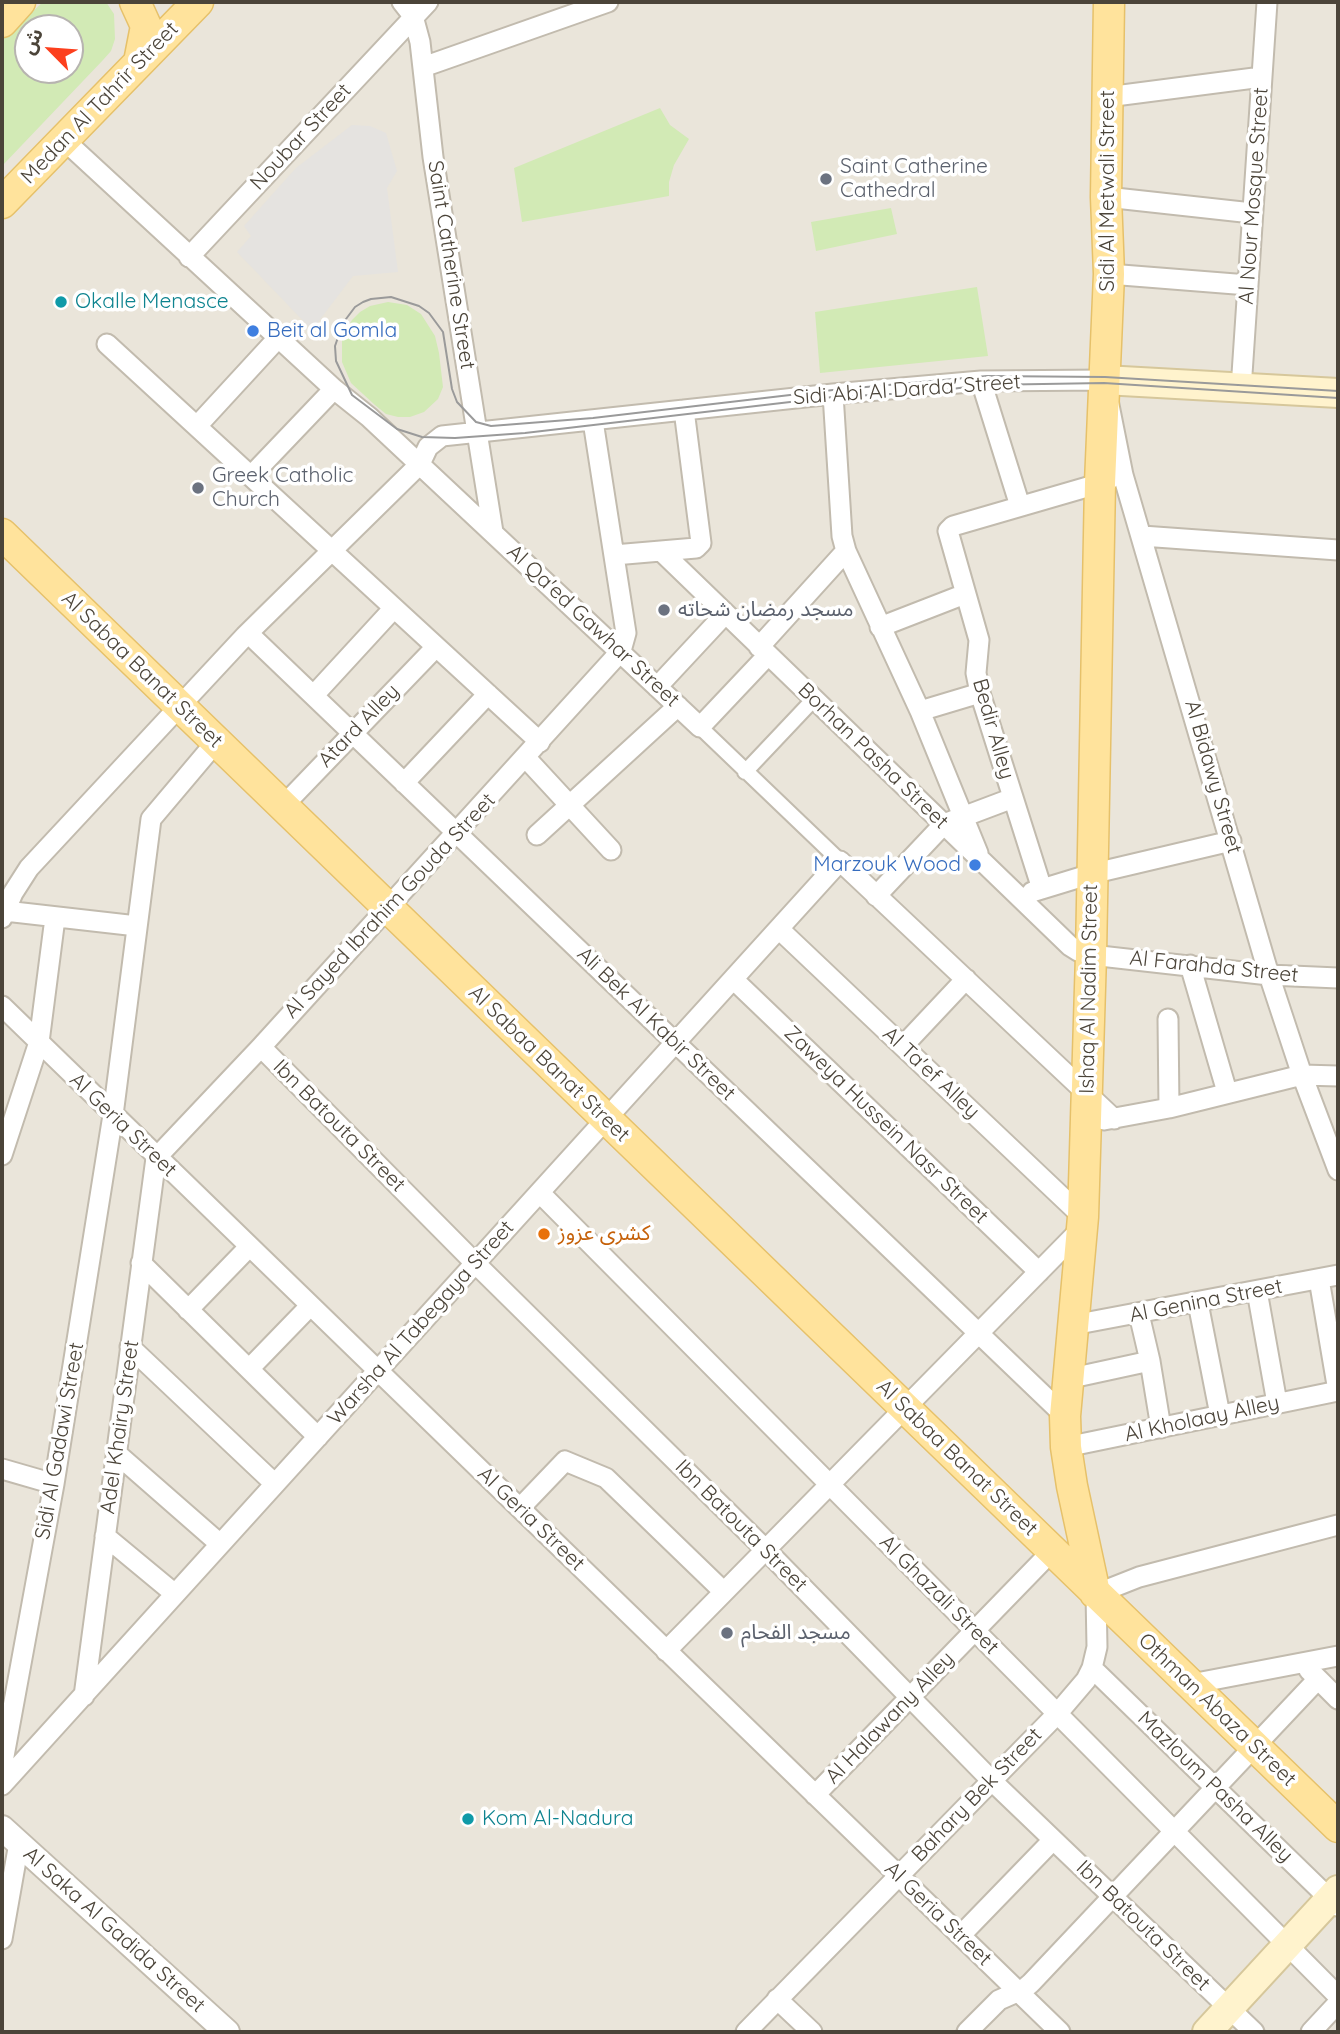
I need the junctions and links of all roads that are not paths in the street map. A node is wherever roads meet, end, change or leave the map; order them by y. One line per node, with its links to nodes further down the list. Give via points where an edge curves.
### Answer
1 (20, 2): 9 (main road)
2 (135, 2): 10 (main road, via 146,26)
3 (198, 2): 10 (main road, Medan Al Tahrir Street)
4 (428, 2): 8 (street, Noubar Street)
5 (608, 2): 11 (street)
6 (1109, 2): 13 (main road, Sidi Al Metwali Street)
7 (1267, 2): 12 (street, Al Nour Mosque Street)
8 (408, 9): 11 (street, Saint Catherine Street); 18 (street, Noubar Street)
9 (2, 22)
10 (139, 62): 14 (main road, Medan Al Tahrir Street)
11 (423, 67): 32 (street, Saint Catherine Street)
12 (1262, 77): 13 (street); 17 (street, Al Nour Mosque Street)
13 (1107, 97): 15 (main road, Sidi Al Metwali Street)
14 (64, 140): 16 (main road, Medan Al Tahrir Street); 18 (street, Al Qa'ed Gawhar Street)
15 (1106, 197): 17 (street); 19 (main road, Sidi Al Metwali Street)
16 (2, 204)
17 (1252, 213): 20 (street, Al Nour Mosque Street)
18 (189, 257): 21 (street, Al Qa'ed Gawhar Street)
19 (1109, 274): 20 (street); 23 (main road, Sidi Al Metwali Street)
20 (1248, 285): 26 (street, Al Nour Mosque Street)
21 (278, 338): 25 (street, Al Qa'ed Gawhar Street); 31 (street)
22 (107, 344): 31 (street)
23 (1104, 380): 24 (street, Sidi Abi Al Darda' Street); 26 (main road, Sidi Abi Al Darda' Street); 35 (main road, Ishaq Al Nadim Street)
24 (981, 381): 27 (street, Sidi Abi Al Darda' Street); 36 (street)
25 (334, 388): 33 (street, Al Qa'ed Gawhar Street); 34 (street)
26 (1241, 389): 28 (main road, Sidi Abi Al Darda' Street)
27 (833, 394): 29 (street, Sidi Abi Al Darda' Street); 43 (street)
28 (1338, 394)
29 (684, 410): 30 (street, Sidi Abi Al Darda' Street); 42 (street, via 701,543 696,548)
30 (593, 421): 32 (street, Sidi Abi Al Darda' Street); 44 (street)
31 (197, 426): 34 (street)
32 (477, 433): 33 (street, Sidi Abi Al Darda' Street, via 442,436 428,447); 37 (street, Saint Catherine Street)
33 (420, 464): 37 (street, Al Qa'ed Gawhar Street); 41 (street, Sidi Abi Al Darda' Street)
34 (251, 476): 41 (street)
35 (1112, 479): 36 (street); 39 (street, Al Bidawy Street); 79 (main road, Ishaq Al Nadim Street)
36 (1020, 506): 45 (street, Bedir Alley, via 950,528 948,535)
37 (494, 532): 51 (street, Al Qa'ed Gawhar Street)
38 (2, 534): 58 (main road, Al Sabaa Banat Street)
39 (1142, 536): 40 (street); 75 (street, Al Bidawy Street)
40 (1338, 550)
41 (332, 551): 46 (street); 49 (street, Sidi Abi Al Darda' Street)
42 (661, 551): 44 (street); 47 (street, Borhan Pasha Street)
43 (846, 551): 48 (street); 52 (street)
44 (614, 555): 51 (street, via 626,633)
45 (965, 594): 48 (street); 54 (street, Bedir Alley, via 979,640 976,673)
46 (394, 608): 50 (street); 56 (street)
47 (725, 614): 52 (street, Borhan Pasha Street); 53 (street)
48 (880, 627): 60 (street)
49 (248, 632): 56 (street, Ali Bek Al Kabir Street); 58 (street, Sidi Abi Al Darda' Street)
50 (436, 647): 55 (street); 62 (street, Atard Alley)
51 (621, 651): 53 (street, Al Qa'ed Gawhar Street); 64 (street, Al Sayed Ibrahim Gouda Street)
52 (763, 651): 57 (street, Borhan Pasha Street); 61 (street)
53 (657, 687): 59 (street, Al Qa'ed Gawhar Street)
54 (980, 693): 60 (street); 68 (street, Bedir Alley)
55 (488, 694): 64 (street); 67 (street)
56 (314, 695): 62 (street, Ali Bek Al Kabir Street)
57 (814, 699): 66 (street); 72 (street, Borhan Pasha Street)
58 (179, 706): 63 (main road, Al Sabaa Banat Street); 80 (street, Sidi Abi Al Darda' Street)
59 (678, 706): 61 (street, Al Qa'ed Gawhar Street); 69 (street)
60 (920, 711): 71 (street)
61 (700, 727): 66 (street, Al Qa'ed Gawhar Street)
62 (353, 733): 67 (street, Ali Bek Al Kabir Street); 70 (street, Atard Alley)
63 (216, 742): 70 (main road, Al Sabaa Banat Street); 87 (street, Sidi Al Gadawi Street, via 152,816)
64 (540, 742): 65 (street, Al Sayed Ibrahim Gouda Street)
65 (526, 758): 69 (street); 73 (street, Al Sayed Ibrahim Gouda Street)
66 (745, 772): 78 (street, Al Qa'ed Gawhar Street)
67 (404, 783): 73 (street, Ali Bek Al Kabir Street)
68 (1013, 798): 71 (street); 81 (street, Bedir Alley)
69 (570, 804): 74 (street); 76 (street)
70 (283, 806): 84 (main road, Al Sabaa Banat Street)
71 (963, 816): 72 (street); 77 (street)
72 (944, 824): 77 (street, Borhan Pasha Street); 82 (street)
73 (457, 834): 84 (street, Al Sayed Ibrahim Gouda Street); 98 (street, Ali Bek Al Kabir Street)
74 (537, 835)
75 (1231, 841): 79 (street); 91 (street, Al Bidawy Street)
76 (611, 850)
77 (981, 860): 83 (street, Borhan Pasha Street)
78 (840, 861): 82 (street, Al Qa'ed Gawhar Street); 88 (street, Warsha Al Tabegaya Street)
79 (1091, 874): 81 (street); 89 (main road, Ishaq Al Nadim Street)
80 (8, 887): 85 (street, Sidi Abi Al Darda' Street)
81 (1042, 889): 83 (street)
82 (876, 895): 94 (street, Al Qa'ed Gawhar Street)
83 (1018, 896): 89 (street, Borhan Pasha Street, via 1070,946)
84 (388, 908): 100 (street, Al Sayed Ibrahim Gouda Street); 107 (main road, Al Sabaa Banat Street)
85 (3, 915): 86 (street)
86 (55, 918): 87 (street); 97 (street)
87 (137, 926): 106 (street, Sidi Al Gadawi Street)
88 (779, 929): 93 (street, Warsha Al Tabegaya Street); 99 (street, Al Ta'ef Alley)
89 (1091, 954): 90 (street, Al Farahda Street); 105 (main road, Ishaq Al Nadim Street)
90 (1191, 965): 91 (street, Al Farahda Street); 103 (street)
91 (1269, 975): 92 (street, Al Farahda Street); 101 (street, Al Bidawy Street)
92 (1338, 978)
93 (733, 979): 98 (street, Warsha Al Tabegaya Street); 117 (street, Zaweya Hussein Nasr Street)
94 (966, 979): 99 (street); 105 (street, Al Qa'ed Gawhar Street)
95 (2, 1006): 97 (street, Al Geria Street)
96 (1168, 1019): 104 (street)
97 (38, 1042): 106 (street, Al Geria Street); 109 (street)
98 (676, 1042): 107 (street, Warsha Al Tabegaya Street); 125 (street, Ali Bek Al Kabir Street)
99 (902, 1046): 113 (street, Al Ta'ef Alley)
100 (261, 1047): 110 (street, Al Sayed Ibrahim Gouda Street); 116 (street, Ibn Batouta Street)
101 (1302, 1075): 102 (street); 103 (street); 108 (street, Al Bidawy Street)
102 (1338, 1076)
103 (1227, 1092): 104 (street)
104 (1169, 1108): 105 (street)
105 (1095, 1110): 113 (main road, Ishaq Al Nadim Street)
106 (113, 1115): 110 (street, Al Geria Street); 141 (street, Sidi Al Gadawi Street)
107 (607, 1119): 112 (street, Warsha Al Tabegaya Street); 133 (main road, Al Sabaa Banat Street)
108 (1332, 1141): 111 (street, Al Bidawy Street)
109 (2, 1154)
110 (156, 1158): 114 (street, Al Geria Street); 115 (street, Adel Khairy Street)
111 (1338, 1170)
112 (540, 1193): 116 (street, Warsha Al Tabegaya Street); 143 (street, Al Ghazali Street)
113 (1082, 1222): 117 (street); 124 (main road, Ishaq Al Nadim Street)
114 (249, 1247): 121 (street, Al Geria Street); 122 (street)
115 (141, 1263): 122 (street); 126 (street, Adel Khairy Street)
116 (476, 1264): 129 (street, Warsha Al Tabegaya Street); 148 (street, Ibn Batouta Street)
117 (1039, 1272): 125 (street)
118 (1329, 1277): 119 (street, Al Genina Street); 131 (street)
119 (1257, 1291): 120 (street, Al Genina Street); 132 (street)
120 (1198, 1303): 123 (street, Al Genina Street); 134 (street)
121 (310, 1306): 128 (street); 129 (street, Al Geria Street)
122 (188, 1310): 128 (street)
123 (1139, 1314): 124 (street, Al Genina Street); 127 (street)
124 (1073, 1325): 130 (main road, Ishaq Al Nadim Street)
125 (978, 1335): 133 (street); 135 (street, Ali Bek Al Kabir Street)
126 (130, 1347): 139 (street, Adel Khairy Street); 142 (street)
127 (1150, 1361): 130 (street); 136 (street)
128 (248, 1369): 137 (street)
129 (378, 1371): 137 (street, Warsha Al Tabegaya Street); 144 (street, Al Geria Street)
130 (1067, 1379): 135 (main road, Ishaq Al Nadim Street)
131 (1338, 1391): 132 (street, Al Kholaay Alley)
132 (1277, 1404): 134 (street, Al Kholaay Alley)
133 (905, 1408): 143 (street); 149 (main road, Al Sabaa Banat Street)
134 (1220, 1415): 136 (street, Al Kholaay Alley)
135 (1065, 1416): 138 (main road, Ishaq Al Nadim Street)
136 (1161, 1428): 138 (street, Al Kholaay Alley)
137 (318, 1437): 142 (street, Warsha Al Tabegaya Street)
138 (1066, 1447): 152 (main road, Ishaq Al Nadim Street)
139 (116, 1453): 146 (street, Adel Khairy Street); 147 (street)
140 (2, 1469): 141 (street)
141 (54, 1484): 165 (street, Sidi Al Gadawi Street)
142 (275, 1484): 147 (street, Warsha Al Tabegaya Street)
143 (830, 1485): 148 (street); 153 (street, Al Ghazali Street)
144 (520, 1508): 150 (street, via 565,1461 606,1478); 154 (street, Al Geria Street)
145 (1338, 1525): 152 (street, via 1139,1577)
146 (105, 1536): 151 (street); 160 (street, Adel Khairy Street)
147 (220, 1544): 151 (street, Warsha Al Tabegaya Street)
148 (766, 1550): 150 (street); 161 (street, Ibn Batouta Street)
149 (1052, 1551): 152 (main road, Al Sabaa Banat Street); 153 (street, Al Halawany Alley)
150 (724, 1592): 154 (street)
151 (175, 1594): 160 (street, Warsha Al Tabegaya Street)
152 (1096, 1594): 157 (street, Bahary Bek Street, via 1097,1647); 159 (main road, Othman Abaza Street)
153 (975, 1631): 161 (street, Al Halawany Alley); 163 (street, Al Ghazali Street)
154 (666, 1651): 169 (street, Al Geria Street)
155 (1338, 1656): 156 (street)
156 (1302, 1664): 158 (street); 159 (street)
157 (1092, 1668): 163 (street, Bahary Bek Street); 168 (street, Mazloum Pasha Alley)
158 (1318, 1679): 162 (street); 164 (street)
159 (1191, 1684): 164 (main road, Othman Abaza Street)
160 (84, 1696): 167 (street, Warsha Al Tabegaya Street)
161 (909, 1698): 166 (street, Ibn Batouta Street); 169 (street, Al Halawany Alley)
162 (1338, 1699)
163 (1057, 1714): 166 (street, Bahary Bek Street); 171 (street, Al Ghazali Street)
164 (1254, 1745): 168 (street); 170 (main road, Othman Abaza Street)
165 (2, 1767)
166 (991, 1780): 172 (street, Ibn Batouta Street); 174 (street, Bahary Bek Street)
167 (2, 1784)
168 (1216, 1788): 171 (street); 176 (street, Mazloum Pasha Alley)
169 (815, 1795): 174 (street, Al Geria Street)
170 (1338, 1826)
171 (1174, 1832): 175 (street); 179 (street, Al Ghazali Street)
172 (1053, 1840): 175 (street, Ibn Batouta Street); 177 (street)
173 (9, 1851): 178 (street); 185 (street, Al Saka Al Gadida Street)
174 (898, 1875): 177 (street, Al Geria Street); 182 (street, Bahary Bek Street)
175 (1113, 1896): 180 (street, via 1031,1983); 184 (street, Ibn Batouta Street)
176 (1335, 1899): 179 (main road)
177 (961, 1935): 180 (street, Al Geria Street)
178 (2, 1939)
179 (1287, 1945): 181 (street, Al Ghazali Street); 184 (main road)
180 (1017, 1992): 188 (street, via 999,2000); 189 (street, Al Geria Street)
181 (1338, 1996)
182 (777, 1999): 186 (street, Bahary Bek Street); 187 (street)
183 (1338, 2003): 192 (street)
184 (1229, 2008): 190 (main road); 191 (street, Ibn Batouta Street)
185 (227, 2032)
186 (746, 2032)
187 (812, 2032)
188 (967, 2032)
189 (1060, 2032)
190 (1207, 2032)
191 (1254, 2032)
192 (1311, 2032)

